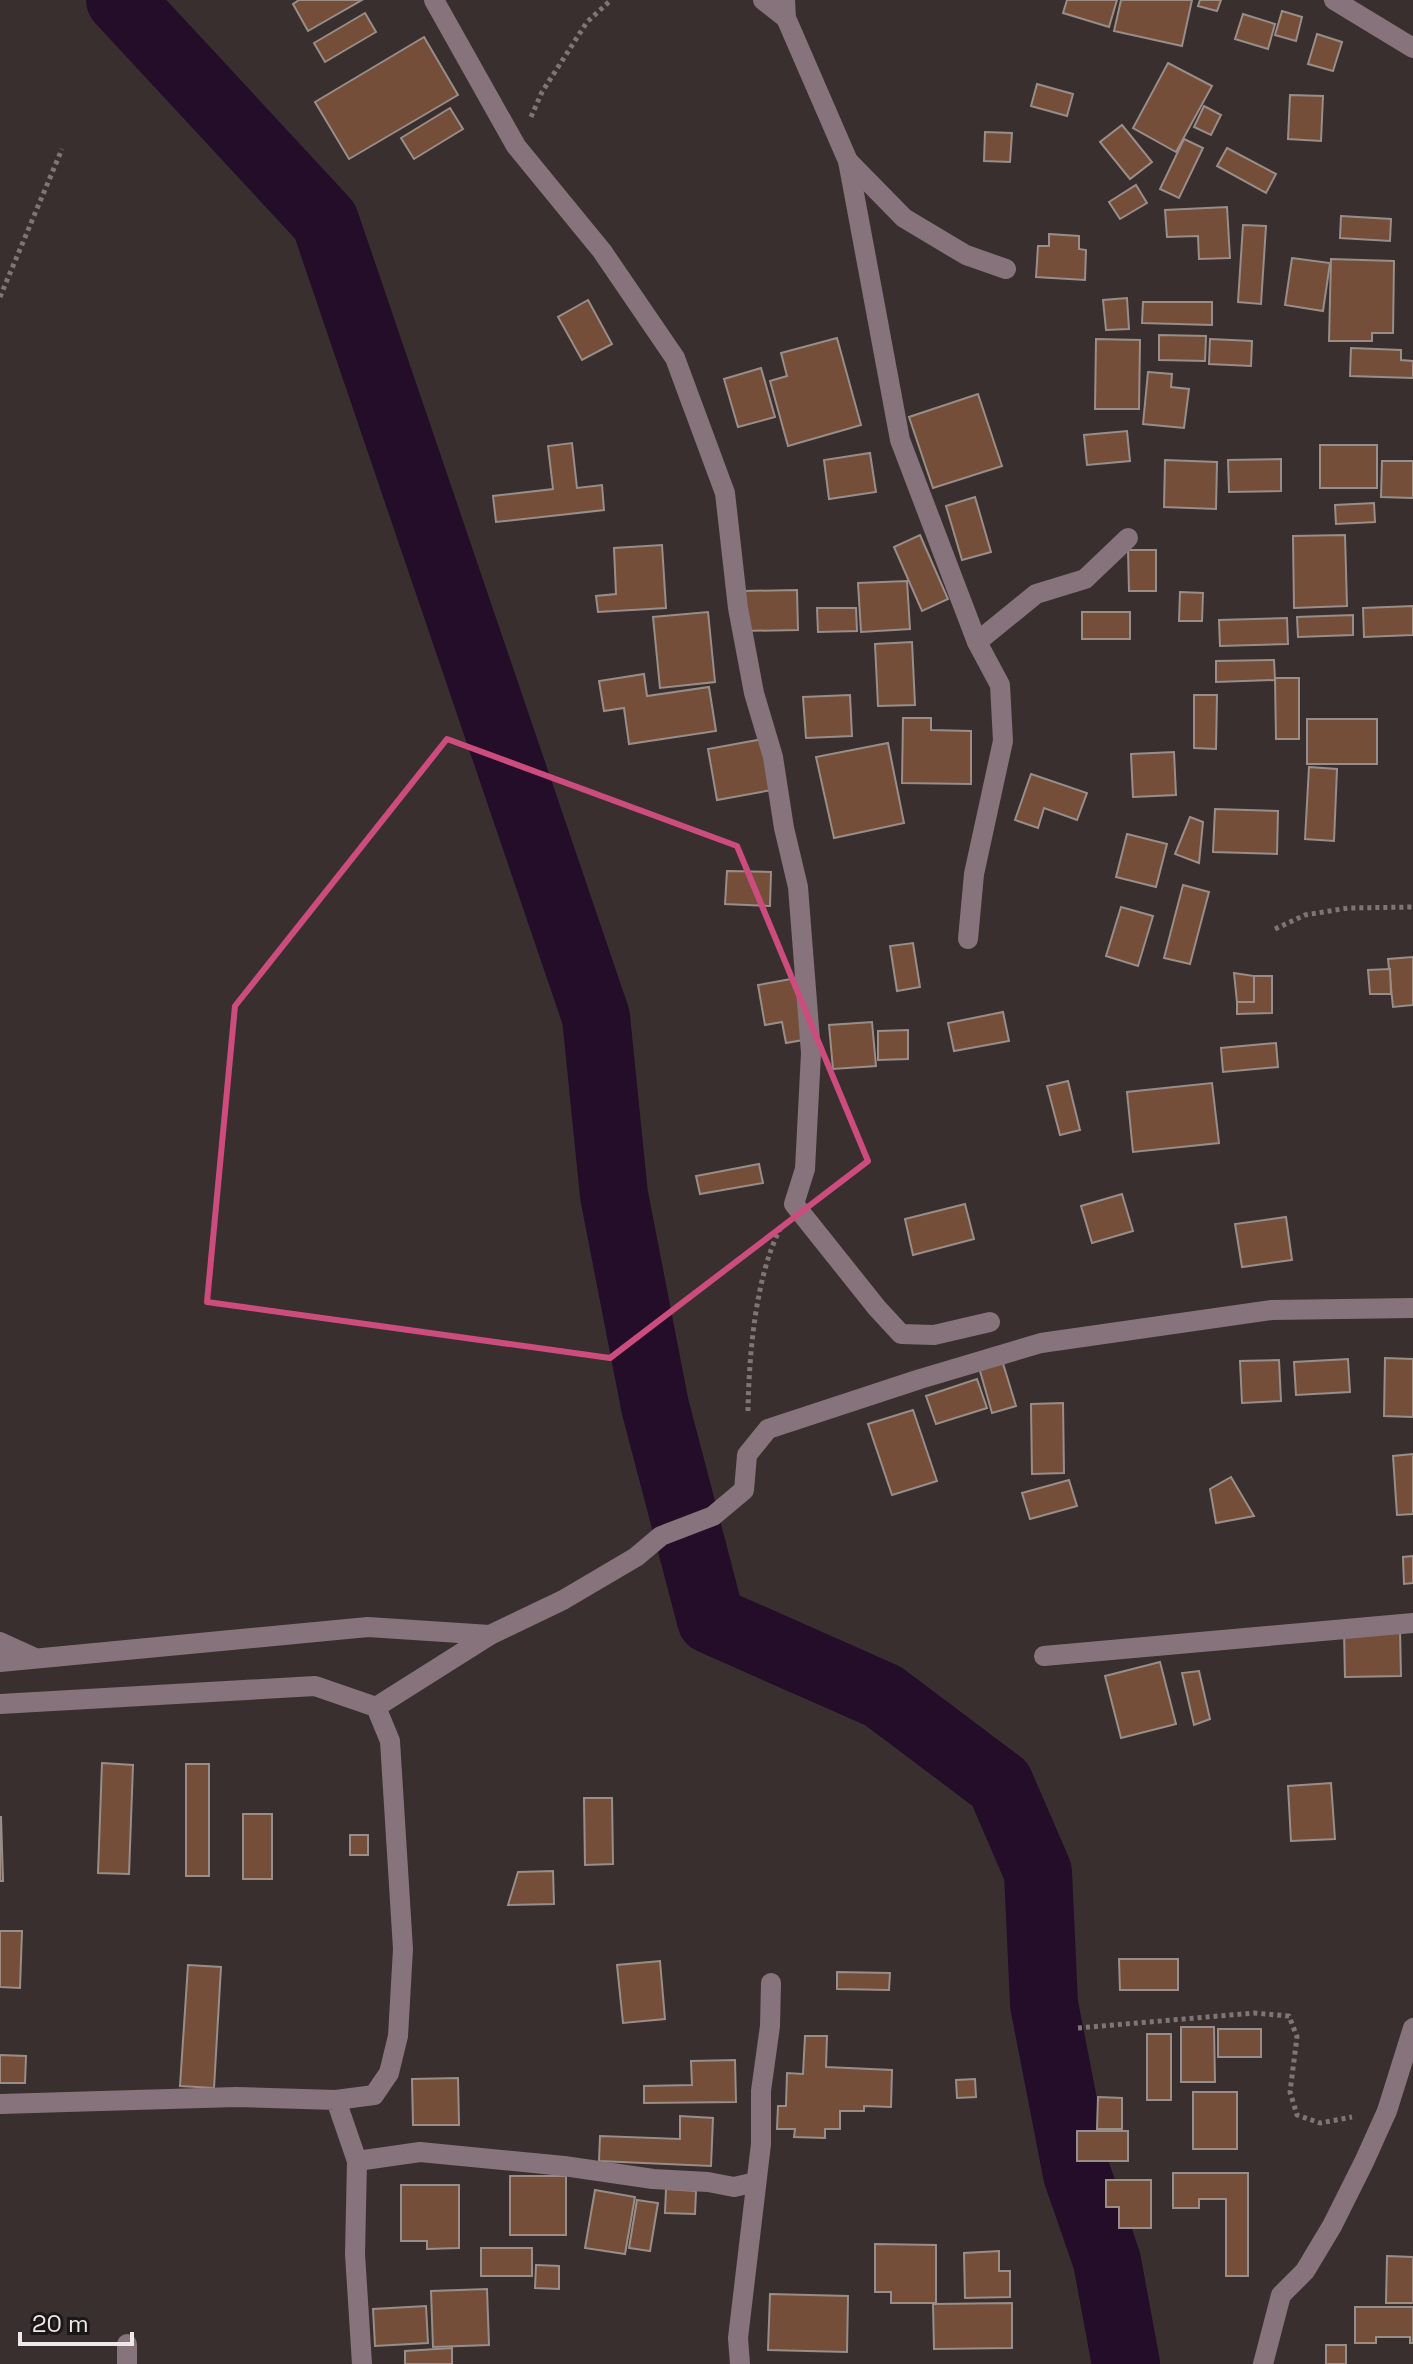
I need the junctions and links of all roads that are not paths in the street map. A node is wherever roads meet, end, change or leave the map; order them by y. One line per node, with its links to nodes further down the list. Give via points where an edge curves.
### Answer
1 (434, 0): 12 (street, via 516,146 602,251 675,358 725,493 738,608 798,887 811,1053 805,1169 794,1204 901,1334 934,1335)
2 (763, 0): 4 (street)
3 (1334, 0): 5 (street)
4 (785, 9): 6 (street)
5 (1413, 48)
6 (848, 161): 7 (street, via 904,218 966,255); 9 (street, via 900,440)
7 (1006, 269)
8 (1128, 538): 9 (street, via 1085,579 1036,594)
9 (977, 642): 10 (street, via 1000,685 1003,741 974,874)
10 (968, 939)
11 (1413, 1308): 14 (street, via 1272,1310 1041,1343 768,1429 747,1455 744,1490 713,1516 661,1536 563,1600)
12 (990, 1322)
13 (1413, 1623): 16 (street)
14 (490, 1635): 17 (street, via 368,1627); 20 (street)
15 (0, 1642): 17 (street)
16 (1044, 1656)
17 (37, 1659): 18 (street)
18 (0, 1662)
19 (0, 1704): 20 (street, via 315,1686)
20 (376, 1707): 23 (street, via 390,1741 403,1949 398,2036 389,2073 374,2095)
21 (771, 1983): 26 (street)
22 (1413, 2028): 29 (street, via 1387,2111 1364,2162 1305,2271 1281,2295)
23 (336, 2100): 24 (street, via 236,2097); 25 (street)
24 (0, 2104)
25 (357, 2161): 26 (street, via 420,2152 734,2187); 27 (street, via 355,2254)
26 (756, 2182): 28 (street, via 738,2338)
27 (362, 2364)
28 (740, 2364)
29 (1263, 2364)

